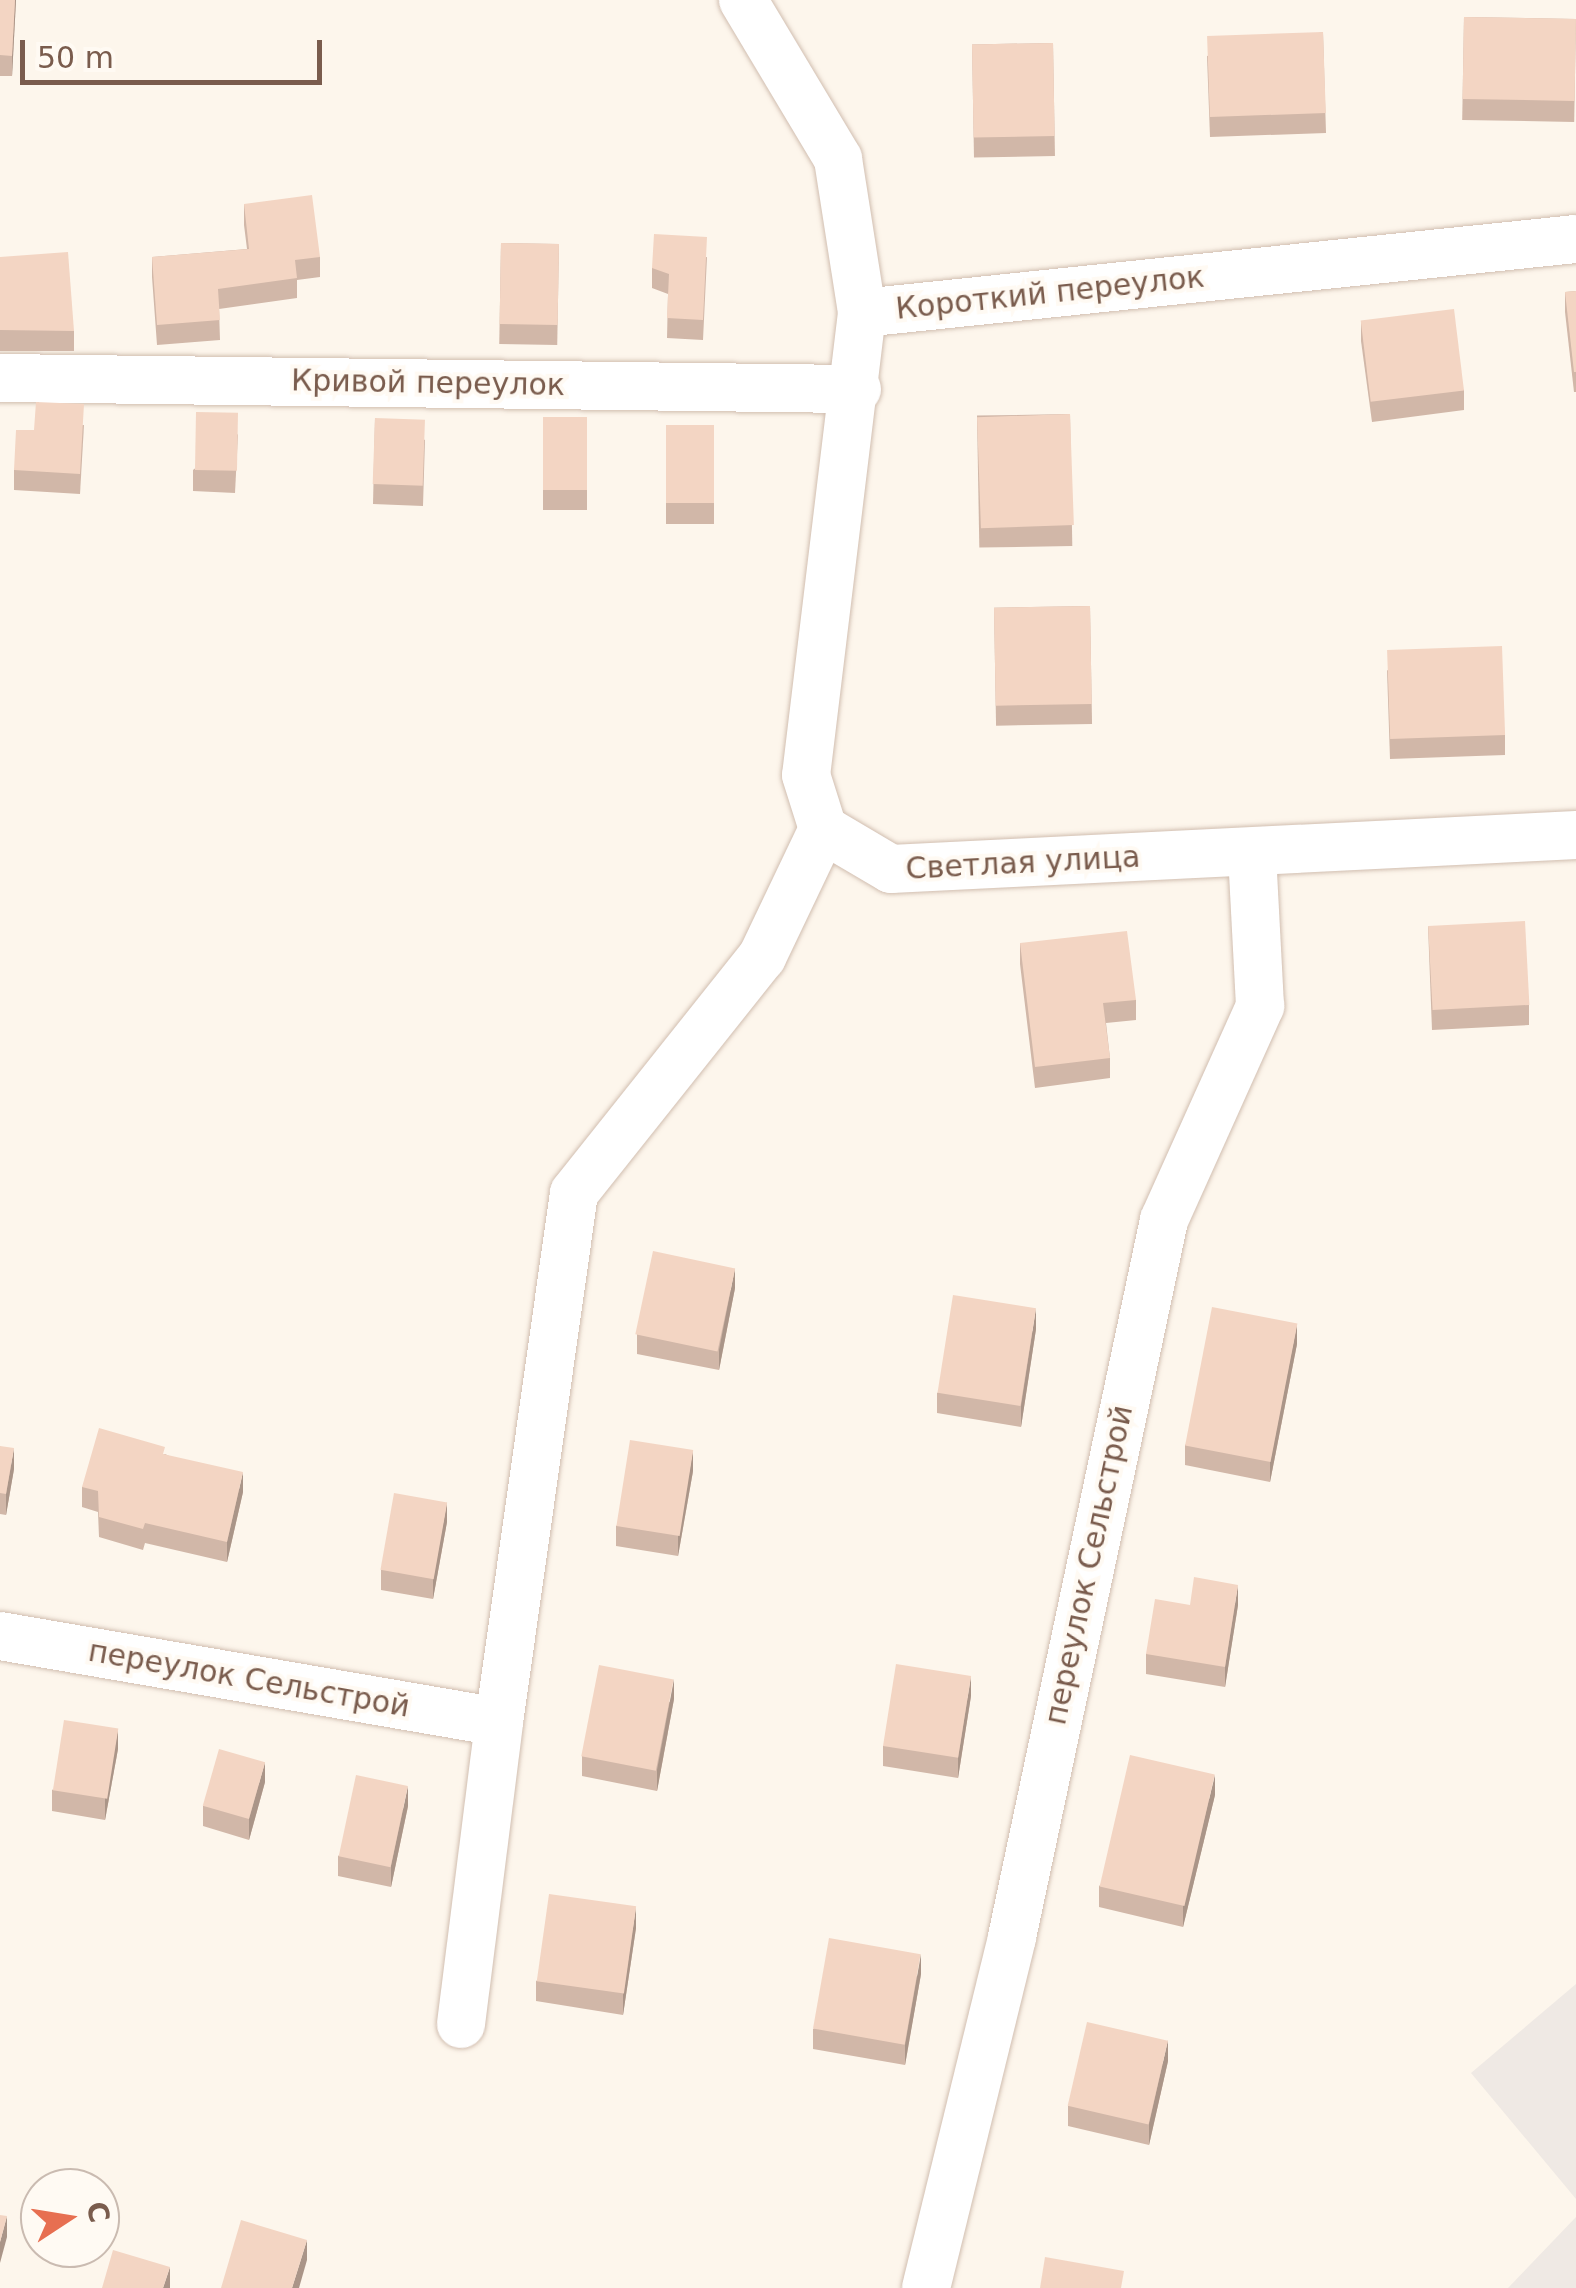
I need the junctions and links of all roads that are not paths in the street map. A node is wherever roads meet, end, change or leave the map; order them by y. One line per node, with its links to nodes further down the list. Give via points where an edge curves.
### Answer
1 (743, 0): 3 (street, Короткий переулок, via 838,158)
2 (1576, 238): 3 (street, Короткий переулок)
3 (862, 313): 5 (street)
4 (0, 378): 5 (street, Кривой переулок)
5 (856, 388): 6 (street, via 806,775)
6 (823, 829): 8 (street, Светлая улица, via 891,869); 10 (street, via 762,956 574,1193)
7 (1576, 835): 8 (street, Светлая улица)
8 (1252, 852): 12 (street, переулок Сельстрой, via 1260,1006 1164,1220 1012,1938)
9 (0, 1636): 10 (street, переулок Сельстрой)
10 (499, 1722): 11 (street)
11 (461, 2024)
12 (926, 2288)

